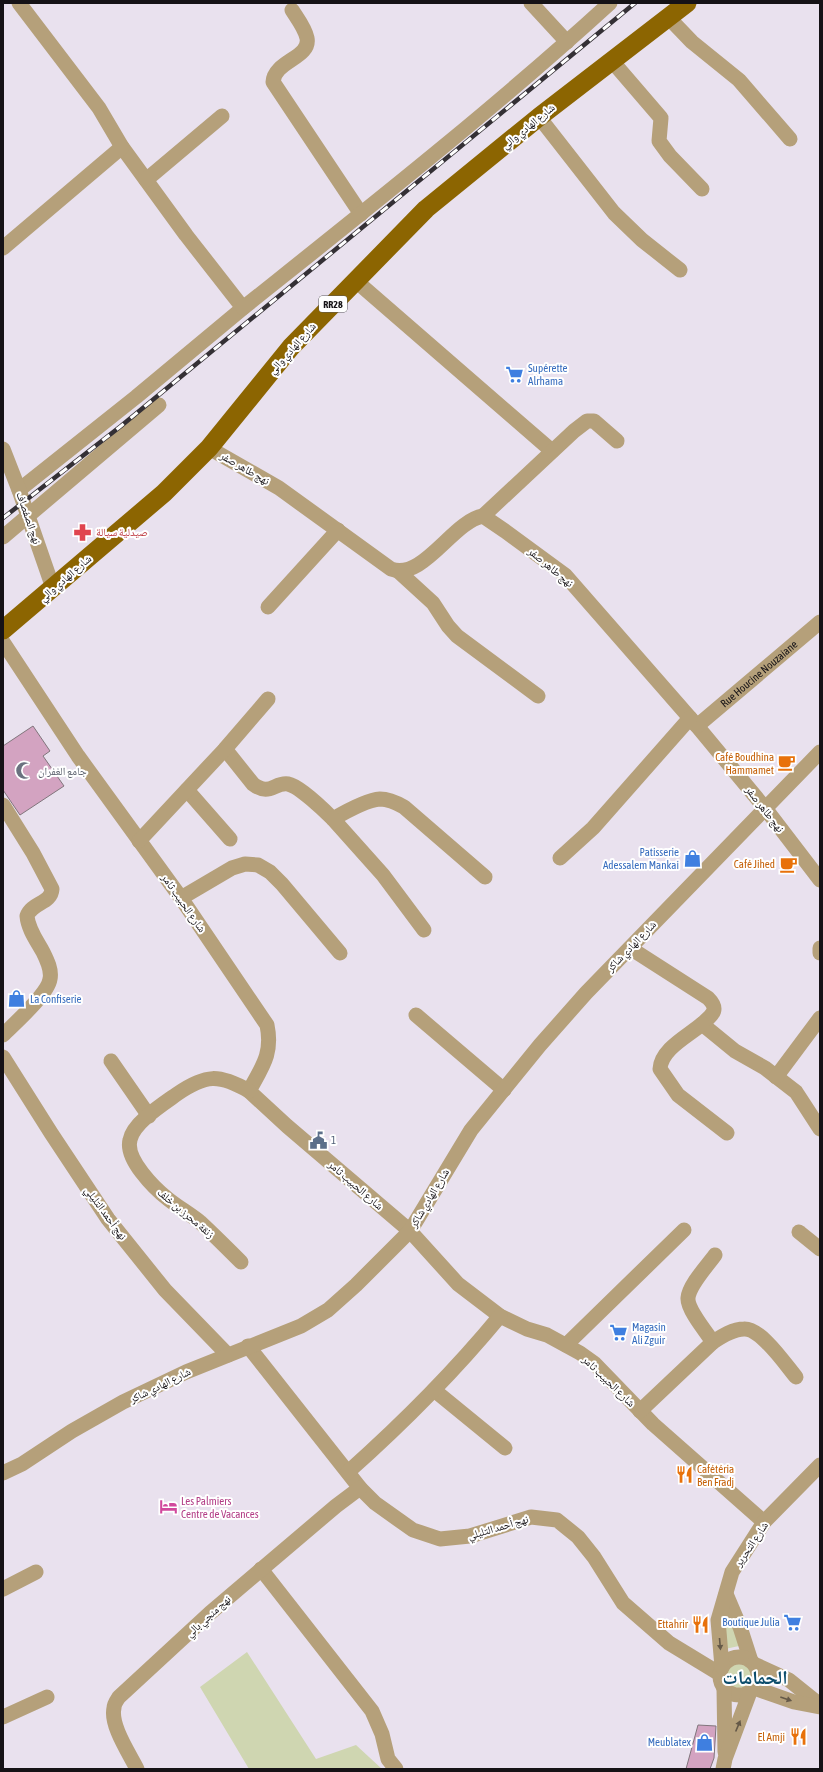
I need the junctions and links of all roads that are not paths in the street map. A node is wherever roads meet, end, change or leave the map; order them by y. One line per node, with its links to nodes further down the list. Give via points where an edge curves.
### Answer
1 (19, 3): 12 (street, via 99,108)
2 (531, 3): 7 (street)
3 (610, 3): 7 (street)
4 (687, 3): 6 (main road, شارع الهادي والي / RR28)
5 (292, 10): 15 (street, via 305,32 306,46 278,69 273,76 273,82)
6 (668, 17): 8 (main road, شارع الهادي والي / RR28); 11 (street, via 692,42 739,80)
7 (567, 42): 15 (street)
8 (612, 61): 10 (main road, شارع الهادي والي / RR28); 14 (street, via 661,118 659,141)
9 (222, 116): 13 (street)
10 (539, 117): 17 (street, via 614,213 642,240); 18 (main road, شارع الهادي والي / RR28, via 426,209)
11 (790, 139)
12 (122, 147): 13 (street); 16 (street)
13 (146, 180): 19 (street)
14 (702, 189)
15 (361, 214): 19 (street)
16 (3, 248)
17 (680, 270)
18 (356, 281): 22 (main road, شارع الهادي والي / RR28, via 291,348); 24 (street)
19 (243, 308): 25 (street)
20 (159, 405): 26 (street)
21 (617, 441): 24 (street, via 591,420 582,424)
22 (209, 448): 28 (street, نهج طاهر صفر, via 262,477); 31 (main road, شارع الهادي والي / RR28, via 164,493)
23 (3, 449): 25 (street, نهج الصفصاف)
24 (552, 451): 27 (street)
25 (19, 490): 26 (street, نهج الصفصاف)
26 (28, 516): 29 (street); 31 (street, نهج الصفصاف)
27 (483, 516): 30 (street, via 473,519 414,567); 38 (street, نهج طاهر صفر, via 565,576)
28 (338, 530): 30 (street, نهج طاهر صفر, via 391,569); 32 (street)
29 (3, 537)
30 (398, 571): 36 (street, نهج طاهر صفر, via 433,602 457,636)
31 (53, 588): 34 (main road, شارع الهادي والي / RR28)
32 (268, 607)
33 (820, 622): 38 (street, Rue Houcine Nouzaiane)
34 (3, 630)
35 (3, 642): 46 (street, شارع الحبيب ثامر, via 78,756)
36 (538, 696)
37 (268, 699): 39 (street)
38 (694, 722): 43 (street, نهج طاهر صفر); 47 (street, Rue Houcine Nouzaiane, via 593,828)
39 (225, 749): 41 (street); 44 (street, via 259,789 292,785 316,802)
40 (820, 752): 43 (street, شارع الهادي شاكر)
41 (186, 790): 45 (street); 46 (street)
42 (3, 805): 59 (street, via 33,853 52,889 52,894 32,908 27,916 30,928 47,959 51,977 49,984)
43 (765, 808): 49 (street, نهج طاهر صفر); 52 (street, شارع الهادي شاكر)
44 (333, 819): 48 (street, via 380,799 394,802 404,807); 51 (street, via 383,875)
45 (230, 839)
46 (139, 841): 50 (street, شارع الحبيب ثامر)
47 (560, 858)
48 (485, 877)
49 (820, 880)
50 (181, 898): 54 (street, via 232,868 246,864 258,865 282,884); 64 (street, شارع الحبيب ثامر, via 267,1025 269,1048)
51 (424, 930)
52 (630, 948): 58 (street, via 713,1003 713,1012); 63 (street, شارع الهادي شاكر, via 586,993)
53 (820, 948): 55 (street)
54 (340, 953)
55 (820, 953)
56 (416, 1015): 63 (street)
57 (820, 1018): 62 (street)
58 (702, 1024): 62 (street, via 735,1051); 67 (street, via 669,1051 662,1059 660,1069 678,1094)
59 (3, 1035)
60 (3, 1058): 78 (street, نهج أحمد التليلي, via 108,1219 165,1290)
61 (111, 1061): 65 (street)
62 (776, 1077): 66 (street, via 798,1094)
63 (504, 1090): 69 (street, شارع الهادي شاكر, via 471,1130)
64 (249, 1091): 65 (street, زنقة محرز بن خلف, via 219,1078 202,1080 187,1087); 69 (street, شارع الحبيب ثامر)
65 (149, 1116): 73 (street, زنقة محرز بن خلف, via 133,1132 130,1139 131,1154 136,1164 166,1198 199,1222)
66 (820, 1129)
67 (726, 1133)
68 (684, 1230): 76 (street)
69 (410, 1231): 74 (street, شارع الحبيب ثامر, via 458,1284); 77 (street, شارع الهادي شاكر, via 328,1310 301,1326)
70 (799, 1232): 71 (street)
71 (820, 1250)
72 (715, 1255): 75 (street, via 691,1289 688,1298 691,1309)
73 (242, 1262)
74 (500, 1316): 76 (street, شارع الحبيب ثامر); 80 (street, via 465,1359)
75 (713, 1342): 79 (street, via 745,1328 760,1334); 81 (street)
76 (566, 1345): 81 (street, شارع الحبيب ثامر, via 594,1363)
77 (248, 1346): 78 (street, شارع الهادي شاكر); 84 (street, نهج أحمد التليلي)
78 (228, 1355): 85 (street, شارع الهادي شاكر, via 124,1402)
79 (796, 1377)
80 (434, 1390): 82 (street); 84 (street)
81 (640, 1411): 87 (street, شارع الحبيب ثامر)
82 (505, 1448)
83 (820, 1465): 87 (street, شارع التحرير)
84 (348, 1472): 86 (street, نهج أحمد التليلي)
85 (3, 1473)
86 (360, 1488): 88 (street, نهج منجي بالي); 93 (street, نهج أحمد التليلي, via 375,1503 413,1530 440,1539 470,1536 530,1517 557,1520 578,1537 594,1557 623,1603 669,1643)
87 (764, 1522): 91 (street, شارع التحرير, via 732,1572)
88 (261, 1569): 99 (street, نهج منجي بالي, via 119,1697 113,1717); 100 (street, via 372,1711 382,1734 388,1759)
89 (36, 1572): 90 (street)
90 (3, 1589)
91 (726, 1594): 92 (street); 93 (street, شارع التحرير, one-way to 93, via 718,1620)
92 (752, 1662): 93 (street, via 738,1657 732,1658); 94 (street, via 758,1676); 96 (street, via 789,1680)
93 (722, 1676): 94 (street, via 736,1695); 98 (street, شارع التحرير)
94 (752, 1690): 96 (street, one-way to 96, via 794,1702); 98 (street, one-way to 94)
95 (47, 1697): 97 (street)
96 (820, 1706)
97 (3, 1717)
98 (724, 1764)
99 (137, 1769)
100 (396, 1769)

